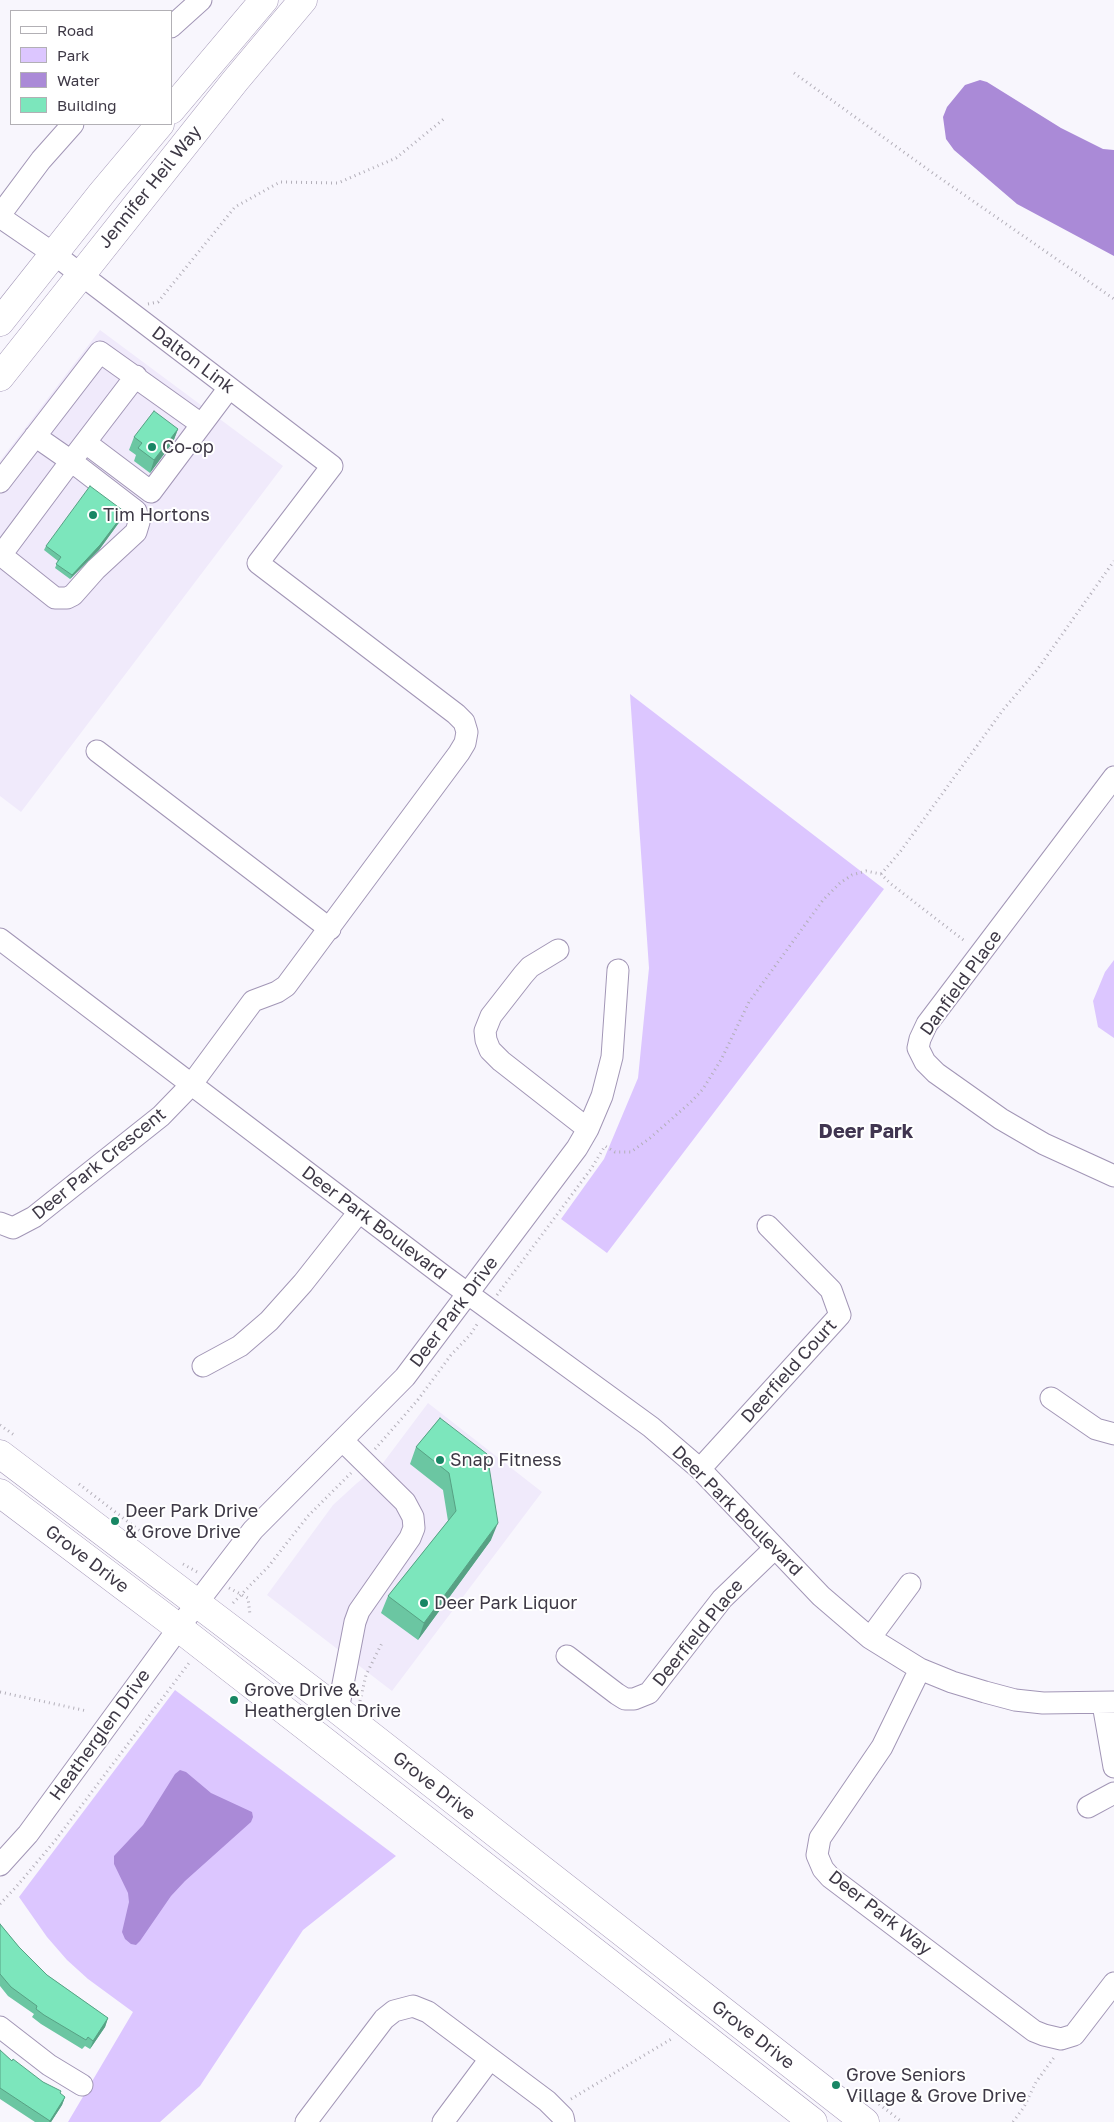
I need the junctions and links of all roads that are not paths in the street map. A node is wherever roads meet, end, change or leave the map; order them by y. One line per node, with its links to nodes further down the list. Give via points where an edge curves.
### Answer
1 (201, 0): 4 (street)
2 (264, 0): 5 (main road, Jennifer Heil Way)
3 (303, 0): 10 (main road, Jennifer Heil Way)
4 (172, 26)
5 (172, 109)
6 (73, 125): 8 (street, via 41,160)
7 (159, 125): 9 (main road, Jennifer Heil Way)
8 (0, 216): 9 (street, Dalton Link)
9 (54, 254): 10 (street, Dalton Link); 11 (main road, Jennifer Heil Way)
10 (81, 274): 13 (main road, Jennifer Heil Way); 14 (street, Dalton Link)
11 (0, 322)
12 (136, 376): 15 (street); 16 (street, via 100,352); 17 (street)
13 (0, 377)
14 (229, 388): 15 (street); 19 (street, Dalton Link)
15 (201, 424): 17 (street, via 151,492)
16 (35, 436): 18 (street); 20 (street)
17 (86, 443): 18 (street)
18 (71, 461): 21 (street); 21 (street, via 136,511 139,522 136,532 73,595 62,593 48,575)
19 (332, 466): 24 (street, Deer Park Crescent, via 258,562 456,714 464,722 467,732 466,743 459,754)
20 (2, 474)
21 (3, 546)
22 (97, 751): 24 (street)
23 (1114, 776): 30 (street, Danfield Place, via 922,1032 918,1048 920,1056 936,1072 1001,1119 1044,1144)
24 (330, 929): 28 (street, Deer Park Crescent, via 286,986 253,1001)
25 (0, 939): 28 (street, Deer Park Boulevard)
26 (558, 950): 29 (street, via 523,975 491,1016 485,1031 486,1040 500,1061)
27 (618, 970): 29 (street, Deer Park Drive, via 612,1057 602,1096)
28 (191, 1085): 31 (street, Deer Park Boulevard); 32 (street, Deer Park Crescent, via 161,1116 34,1217 13,1228)
29 (588, 1129): 34 (street, Deer Park Drive)
30 (1114, 1176)
31 (358, 1212): 34 (street, Deer Park Boulevard); 35 (street, via 269,1321 240,1346)
32 (0, 1223)
33 (768, 1226): 40 (street, Deerfield Court, via 830,1290 840,1315)
34 (468, 1293): 38 (street, Deer Park Drive, via 405,1377); 40 (street, Deer Park Boulevard, via 651,1427)
35 (203, 1366)
36 (1051, 1398): 37 (street, via 1096,1429)
37 (1114, 1434)
38 (344, 1440): 44 (street, Deer Park Drive, via 253,1530); 50 (street, via 405,1502 413,1517 414,1528 359,1611 351,1644)
39 (0, 1454): 44 (main road, Grove Drive)
40 (700, 1469): 42 (street, Deer Park Boulevard)
41 (0, 1493): 45 (main road, Grove Drive)
42 (775, 1548): 46 (street, Deer Park Boulevard, via 821,1596); 47 (street, Deerfield Place, via 722,1600 649,1693 625,1699)
43 (910, 1584): 46 (street)
44 (197, 1603): 45 (street, Heatherglen Drive); 50 (main road, Grove Drive)
45 (179, 1628): 54 (street, Heatherglen Drive, via 28,1834); 62 (main road, Grove Drive)
46 (870, 1638): 48 (street, Deer Park Boulevard)
47 (567, 1656)
48 (920, 1669): 49 (street, Deer Park Boulevard, via 1015,1700); 55 (street, Deer Park Way, via 882,1747 820,1838 817,1855 820,1862 830,1876 1034,2031 1061,2039 1074,2035)
49 (1108, 1703): 51 (street)
50 (349, 1706): 63 (main road, Grove Drive)
51 (1114, 1767)
52 (1114, 1793): 53 (street)
53 (1088, 1807)
54 (0, 1865)
55 (1114, 1984)
56 (0, 2028): 58 (street)
57 (490, 2059): 59 (street); 60 (street, via 428,2012 413,2006 405,2007 384,2019); 61 (street)
58 (82, 2085)
59 (560, 2115)
60 (306, 2122)
61 (443, 2122)
62 (813, 2122)
63 (865, 2122)

